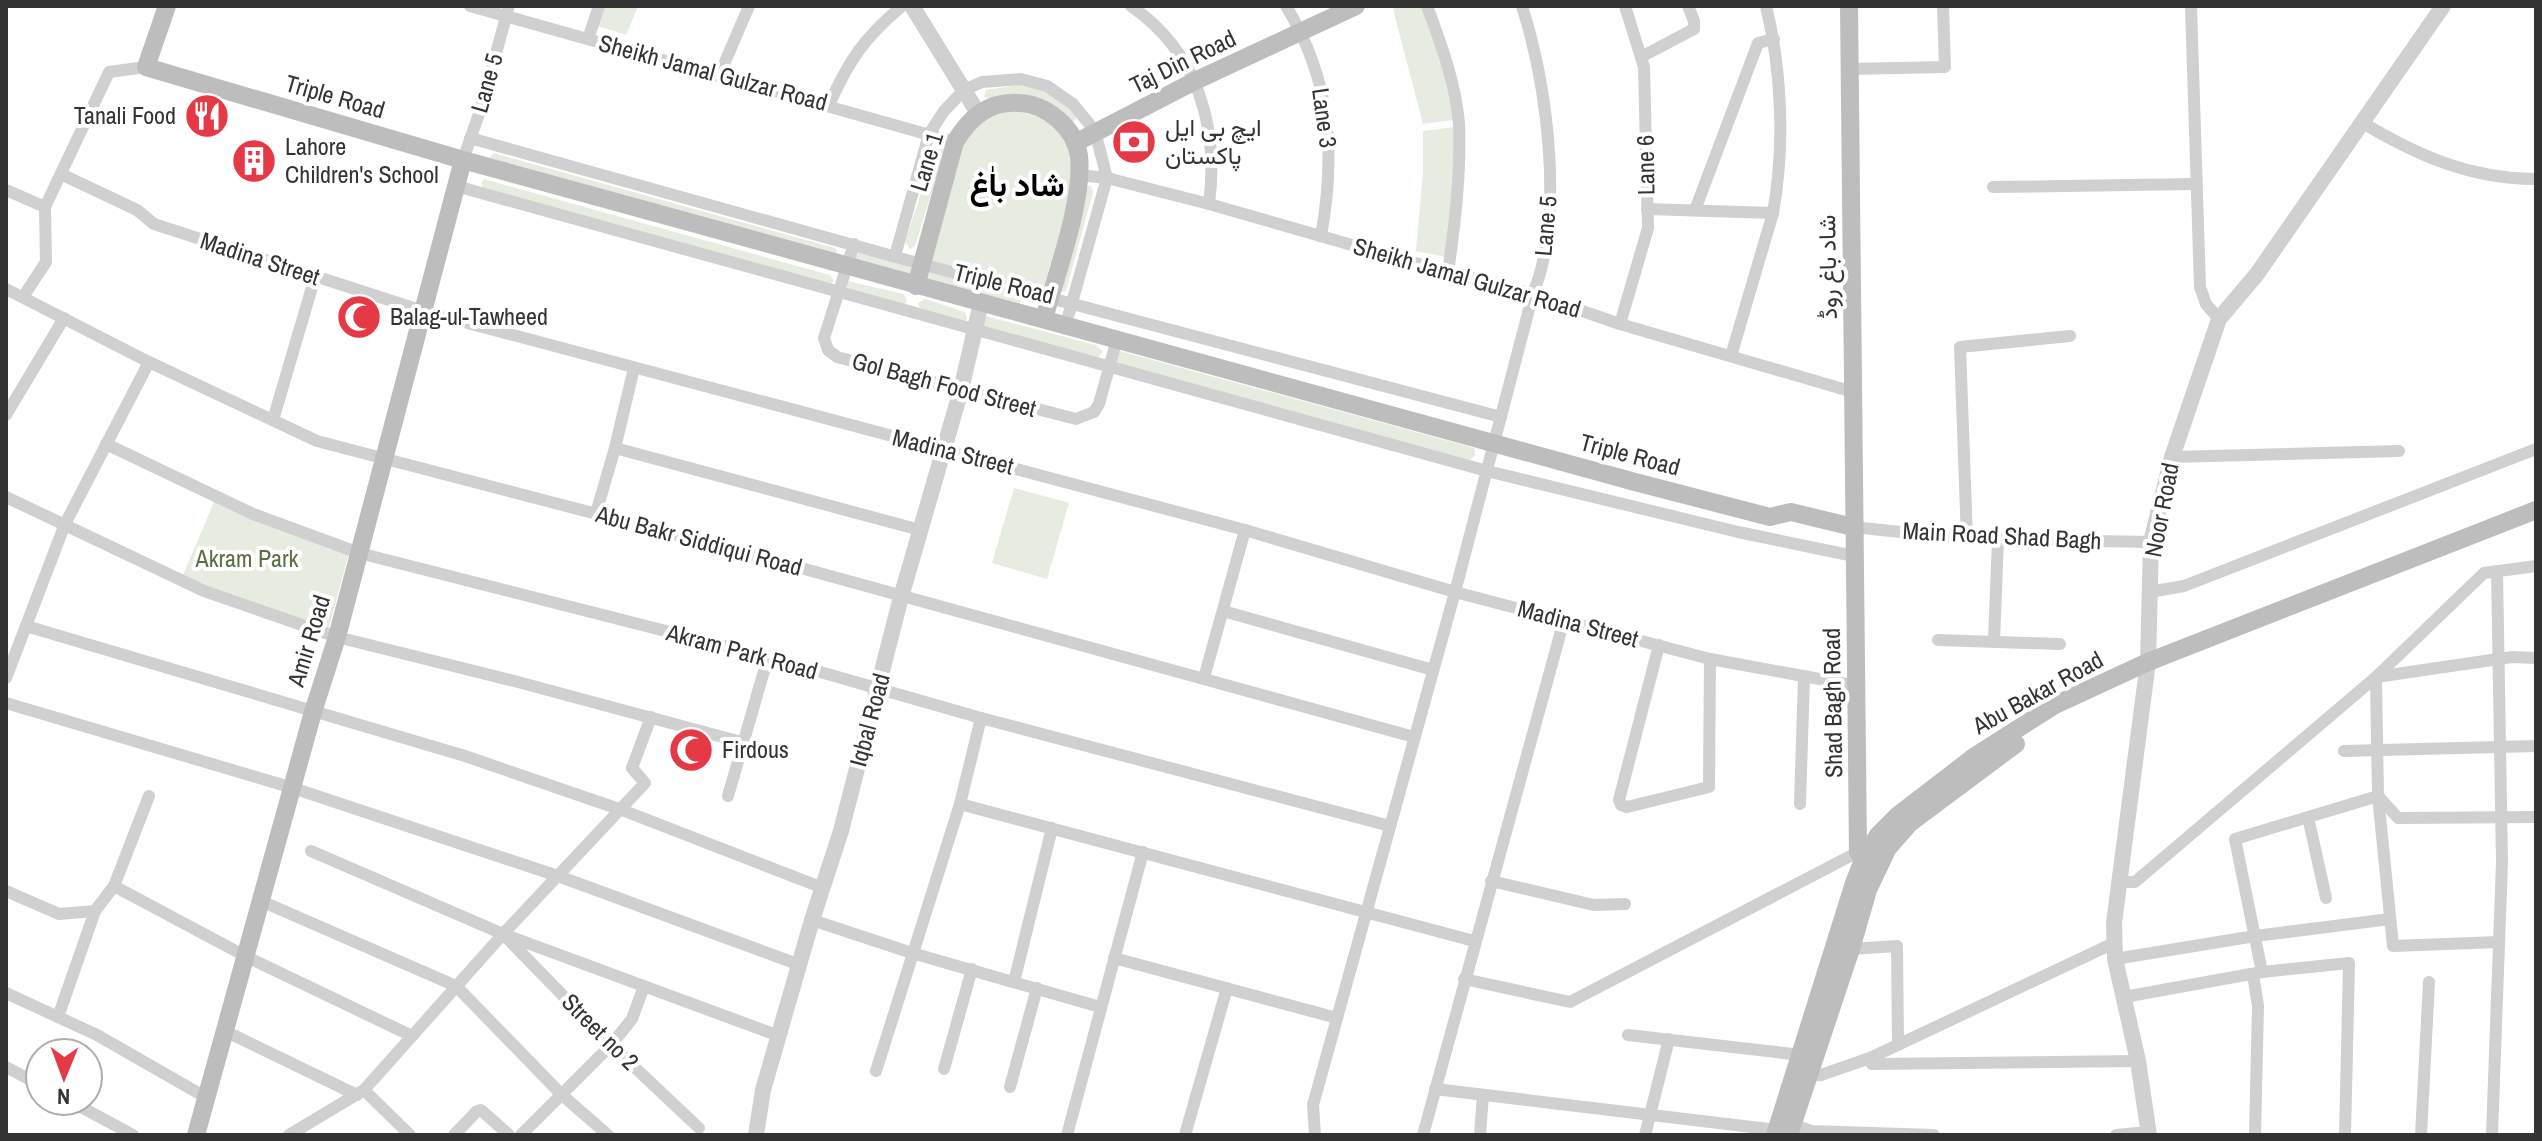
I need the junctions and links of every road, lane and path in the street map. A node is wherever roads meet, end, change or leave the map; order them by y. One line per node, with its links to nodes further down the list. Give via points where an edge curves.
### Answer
1 (470, 6): 19 (street, Sheikh Jamal Gulzar Road)
2 (599, 6): 21 (street)
3 (749, 6): 26 (street)
4 (902, 6): 29 (street, via 874,29 847,64)
5 (912, 6): 28 (street)
6 (1131, 6): 27 (street, via 1173,45)
7 (1286, 6): 20 (street, Lane 3)
8 (1356, 6): 20 (main road, Taj Din Road)
9 (1427, 6): 56 (street, via 1447,62 1459,123 1457,206)
10 (1522, 6): 61 (street, Lane 5, via 1540,79 1550,167 1541,273)
11 (1625, 6): 23 (street, Lane 6)
12 (1688, 6): 23 (street, via 1694,29)
13 (1766, 6): 22 (street)
14 (1849, 6): 25 (main road, شاد باغ روڈ)
15 (1943, 6): 25 (street, via 1945,67)
16 (2191, 6): 42 (street)
17 (2443, 6): 31 (street, Noor Road)
18 (164, 7): 24 (main road)
19 (507, 11): 21 (street, Sheikh Jamal Gulzar Road); 34 (street, Lane 5)
20 (1302, 32): 27 (main road, Taj Din Road); 51 (street, Lane 3, via 1317,71 1330,153)
21 (588, 39): 26 (street, Sheikh Jamal Gulzar Road)
22 (1774, 39): 49 (street, via 1758,43); 50 (street, via 1779,111)
23 (1641, 57): 48 (street, Lane 6)
24 (146, 67): 37 (main road, Triple Road); 38 (street, via 109,72)
25 (1850, 69): 81 (main road, شاد باغ روڈ)
26 (719, 76): 29 (street, Sheikh Jamal Gulzar Road)
27 (1195, 81): 32 (main road, Taj Din Road); 46 (street, via 1212,141)
28 (964, 90): 30 (street); 32 (street, via 982,82 1021,79 1047,86 1073,104); 33 (street)
29 (829, 105): 33 (street, Sheikh Jamal Gulzar Road)
30 (978, 113): 35 (main road, Lane 1); 36 (main road, via 1009,102 1027,103 1058,118)
31 (2363, 123): 41 (street, via 2409,150 2447,164 2503,179); 70 (street, Noor Road)
32 (1095, 131): 36 (main road, Taj Din Road); 40 (street)
33 (929, 134): 35 (street, Sheikh Jamal Gulzar Road); 53 (street)
34 (470, 138): 37 (street, Lane 5); 52 (street)
35 (955, 142): 54 (main road, Lane 1)
36 (1075, 143): 39 (main road)
37 (463, 160): 43 (main road, Amir Road); 55 (main road, Triple Road)
38 (63, 175): 47 (street); 57 (street, Madina Street, via 137,210 154,224)
39 (1079, 175): 40 (street, Sheikh Jamal Gulzar Road); 63 (main road)
40 (1107, 178): 46 (street, Sheikh Jamal Gulzar Road); 65 (street)
41 (2536, 179)
42 (2195, 184): 44 (street); 70 (street, via 2200,287)
43 (456, 186): 60 (street); 67 (main road, Amir Road)
44 (1993, 187)
45 (6, 190): 47 (street)
46 (1209, 204): 51 (street, Sheikh Jamal Gulzar Road)
47 (45, 207): 62 (street, via 46,262)
48 (1647, 209): 49 (street); 72 (street, Lane 6, via 1648,228)
49 (1695, 210): 50 (street)
50 (1773, 213): 76 (street)
51 (1321, 236): 56 (street, Sheikh Jamal Gulzar Road)
52 (854, 244): 53 (street); 55 (street, Gol Bagh Food Street)
53 (895, 256): 54 (street)
54 (921, 264): 58 (main road, Lane 1); 63 (street)
55 (848, 267): 58 (main road, Triple Road); 60 (street, Gol Bagh Food Street)
56 (1448, 272): 61 (street, Sheikh Jamal Gulzar Road)
57 (315, 277): 67 (street, Madina Street); 84 (street)
58 (916, 286): 64 (main road, Triple Road); 66 (street)
59 (6, 289): 62 (street, Abu Bakr Siddiqui Road)
60 (840, 291): 66 (street); 80 (street, Gol Bagh Food Street, via 824,338 828,350 837,357)
61 (1533, 294): 72 (street, Sheikh Jamal Gulzar Road); 83 (street, Lane 5)
62 (23, 297): 68 (street, Abu Bakr Siddiqui Road)
63 (1050, 298): 65 (street); 69 (main road)
64 (981, 303): 69 (main road, Triple Road); 73 (street, Iqbal Road)
65 (1072, 305): 71 (street); 83 (street)
66 (909, 310): 73 (street)
67 (423, 311): 79 (street, Madina Street); 92 (main road, Amir Road)
68 (64, 318): 77 (street, Abu Bakr Siddiqui Road); 82 (street)
69 (1044, 319): 71 (main road, Triple Road)
70 (2219, 319): 91 (street, Noor Road)
71 (1066, 324): 75 (main road, Triple Road)
72 (1620, 324): 76 (street, Sheikh Jamal Gulzar Road)
73 (975, 329): 78 (street); 80 (street, Iqbal Road)
74 (2070, 336): 102 (street, via 1960,347)
75 (1117, 339): 78 (street, Gol Bagh Food Street); 85 (main road, Triple Road)
76 (1731, 356): 81 (street, Sheikh Jamal Gulzar Road)
77 (149, 362): 84 (street, Abu Bakr Siddiqui Road); 86 (street)
78 (1108, 367): 80 (street, Gol Bagh Food Street, via 1094,412 1076,419); 93 (street)
79 (634, 368): 87 (street); 89 (street, Madina Street)
80 (961, 390): 89 (street, Iqbal Road)
81 (1853, 392): 99 (main road, شاد باغ روڈ)
82 (6, 415)
83 (1501, 417): 85 (street, Lane 5)
84 (273, 420): 92 (street, Abu Bakr Siddiqui Road, via 317,441)
85 (1495, 442): 93 (street, Lane 5); 99 (main road, Triple Road, via 1770,517 1791,512)
86 (106, 444): 98 (street); 105 (street, Akram Park Road, via 253,514)
87 (615, 448): 96 (street); 100 (street)
88 (2536, 449): 110 (street, via 2184,586)
89 (944, 450): 100 (street, Iqbal Road); 101 (street, Madina Street)
90 (2399, 451): 91 (street)
91 (2172, 457): 104 (street, Noor Road)
92 (383, 460): 96 (street, Abu Bakr Siddiqui Road); 105 (main road, Amir Road)
93 (1487, 471): 106 (street); 109 (street, Lane 5)
94 (6, 497): 98 (street)
95 (2536, 510): 124 (main road, Abu Bakar Road)
96 (596, 513): 111 (street, Abu Bakr Siddiqui Road)
97 (2536, 522): 124 (main road, Abu Bakar Road)
98 (65, 524): 114 (street); 115 (street, via 204,591)
99 (1853, 527): 102 (street, Main Road Shad Bagh); 106 (main road, Shad Bagh Road)
100 (920, 530): 111 (street, Iqbal Road)
101 (1245, 530): 109 (street, Madina Street); 112 (street)
102 (1967, 539): 103 (street, Main Road Shad Bagh)
103 (1998, 540): 104 (street, Main Road Shad Bagh); 117 (street)
104 (2151, 542): 110 (street, Noor Road)
105 (359, 553): 115 (main road, Amir Road); 120 (street, Akram Park Road)
106 (1854, 556): 130 (main road, Shad Bagh Road)
107 (2536, 566): 108 (street)
108 (2497, 571): 121 (street); 127 (street, via 2484,573)
109 (1455, 592): 113 (street, Madina Street); 125 (street, Lane 5)
110 (2149, 592): 124 (street, Noor Road)
111 (901, 597): 129 (street, Abu Bakr Siddiqui Road); 131 (street, Iqbal Road)
112 (1223, 611): 125 (street); 129 (street)
113 (1564, 620): 119 (street, Madina Street); 158 (street)
114 (26, 626): 128 (street); 133 (street)
115 (337, 637): 133 (main road, Amir Road); 134 (street)
116 (1938, 640): 117 (street)
117 (1994, 641): 118 (street)
118 (2060, 644)
119 (1659, 645): 123 (street, Madina Street); 123 (street, via 1619,800 1627,807 1709,787)
120 (768, 657): 131 (street, Akram Park Road); 137 (street)
121 (2500, 658): 122 (street); 127 (street); 139 (street)
122 (2536, 658)
123 (1710, 659): 126 (street, Madina Street)
124 (2147, 668): 156 (main road, Abu Bakar Road, via 2059,715 1984,766); 159 (street, Noor Road)
125 (1433, 670): 136 (street, Lane 5)
126 (1804, 677): 130 (street, Madina Street); 147 (street)
127 (2376, 677): 140 (street); 159 (street, via 2135,882)
128 (6, 678)
129 (1204, 678): 136 (street, Abu Bakr Siddiqui Road)
130 (1858, 686): 156 (main road, Shad Bagh Road)
131 (878, 689): 135 (street, Akram Park Road); 161 (street, Iqbal Road)
132 (6, 703): 142 (street)
133 (313, 712): 142 (main road, Amir Road); 148 (street, via 465,756)
134 (651, 717): 137 (street); 148 (street, via 632,768 645,783)
135 (981, 718): 146 (street); 152 (street, Akram Park Road)
136 (1414, 737): 152 (street, Lane 5)
137 (745, 743): 144 (street)
138 (2536, 746): 139 (street)
139 (2501, 747): 140 (street); 150 (street)
140 (2377, 750): 141 (street); 145 (street)
141 (2344, 751)
142 (293, 788): 157 (street); 164 (main road, Amir Road)
143 (149, 796): 160 (street)
144 (728, 796)
145 (2378, 796): 149 (street); 150 (street, via 2398,818); 168 (street)
146 (960, 804): 153 (street); 176 (street)
147 (1800, 804)
148 (622, 810): 157 (street); 161 (street)
149 (2308, 817): 163 (street); 171 (street, via 2235,839)
150 (2502, 817): 151 (street); 173 (street)
151 (2536, 817)
152 (1390, 826): 166 (street, Lane 5)
153 (1052, 828): 155 (street); 183 (street)
154 (311, 851): 170 (street)
155 (1143, 852): 166 (street); 178 (street)
156 (1866, 861): 174 (main road, Abu Bakar Road); 182 (street, via 1570,1002); 201 (main road, Abu Bakar Road, via 1845,909)
157 (558, 876): 170 (street); 179 (street)
158 (1491, 881): 165 (street, via 1594,905); 172 (street)
159 (2119, 882): 175 (street, Noor Road)
160 (114, 886): 167 (street); 177 (street)
161 (823, 888): 169 (street, Iqbal Road)
162 (6, 891): 167 (street, via 59,914)
163 (2326, 898)
164 (261, 901): 177 (main road, Amir Road); 185 (street)
165 (1625, 904)
166 (1366, 910): 172 (street); 193 (street, Lane 5)
167 (95, 911): 192 (street)
168 (2390, 919): 171 (street); 173 (street, via 2393,946)
169 (812, 920): 176 (street); 179 (street, Iqbal Road)
170 (503, 934): 185 (street); 186 (street); 199 (street, Street no 2)
171 (2255, 936): 175 (street); 181 (street)
172 (1474, 941): 182 (street)
173 (2499, 942): 240 (street)
174 (1851, 949): 200 (street, via 1897,946); 207 (main road, Abu Bakar Road)
175 (2114, 951): 190 (street, Noor Road); 200 (street)
176 (912, 953): 180 (street); 206 (street)
177 (247, 957): 194 (main road, Amir Road); 196 (street)
178 (1114, 958): 188 (street); 191 (street)
179 (800, 965): 197 (street, Iqbal Road)
180 (972, 969): 183 (street); 205 (street)
181 (2258, 973): 190 (street); 237 (street); 238 (street, via 2349,963)
182 (1464, 979): 210 (street)
183 (1014, 982): 187 (street)
184 (2429, 982): 239 (street)
185 (456, 986): 196 (street); 212 (street)
186 (644, 986): 197 (street); 199 (street, via 632,1019)
187 (1037, 988): 191 (street); 209 (street)
188 (1227, 988): 193 (street); 230 (street)
189 (6, 993): 192 (street)
190 (2124, 997): 203 (street, Noor Road)
191 (1100, 1007): 229 (street)
192 (58, 1017): 214 (street)
193 (1337, 1018): 231 (street, Lane 5, via 1313,1105)
194 (227, 1032): 211 (street); 214 (main road, Amir Road)
195 (1628, 1035): 198 (street)
196 (412, 1036): 211 (street)
197 (779, 1036): 228 (street, Iqbal Road)
198 (1669, 1039): 201 (street); 215 (street)
199 (611, 1045): 212 (street); 217 (street, Street no 2)
200 (1898, 1045): 202 (street)
201 (1801, 1055): 218 (main road, Abu Bakar Road)
202 (1870, 1058): 203 (street, via 1872,1064); 207 (street)
203 (2138, 1061): 219 (street, Noor Road)
204 (6, 1067): 208 (street)
205 (944, 1069)
206 (876, 1071)
207 (1807, 1076): 218 (main road, Abu Bakar Road)
208 (24, 1077)
209 (1010, 1087)
210 (1435, 1089): 213 (street); 232 (street)
211 (361, 1093): 222 (street); 223 (street)
212 (562, 1095): 226 (street); 227 (street)
213 (1483, 1095): 215 (street); 233 (street)
214 (207, 1098): 221 (main road, Amir Road)
215 (1650, 1116): 218 (street); 234 (street)
216 (100, 1117): 220 (street)
217 (699, 1128)
218 (1783, 1131): 235 (street)
219 (2148, 1133): 236 (street)
220 (133, 1135)
221 (196, 1135)
222 (289, 1135)
223 (410, 1135)
224 (454, 1135): 225 (street, via 481,1110)
225 (509, 1135)
226 (521, 1135)
227 (608, 1135)
228 (756, 1135)
229 (1067, 1135)
230 (1185, 1135)
231 (1315, 1135)
232 (1423, 1135)
233 (1480, 1135)
234 (1645, 1135)
235 (1934, 1135)
236 (2116, 1135)
237 (2255, 1135)
238 (2345, 1135)
239 (2421, 1135)
240 (2492, 1135)

